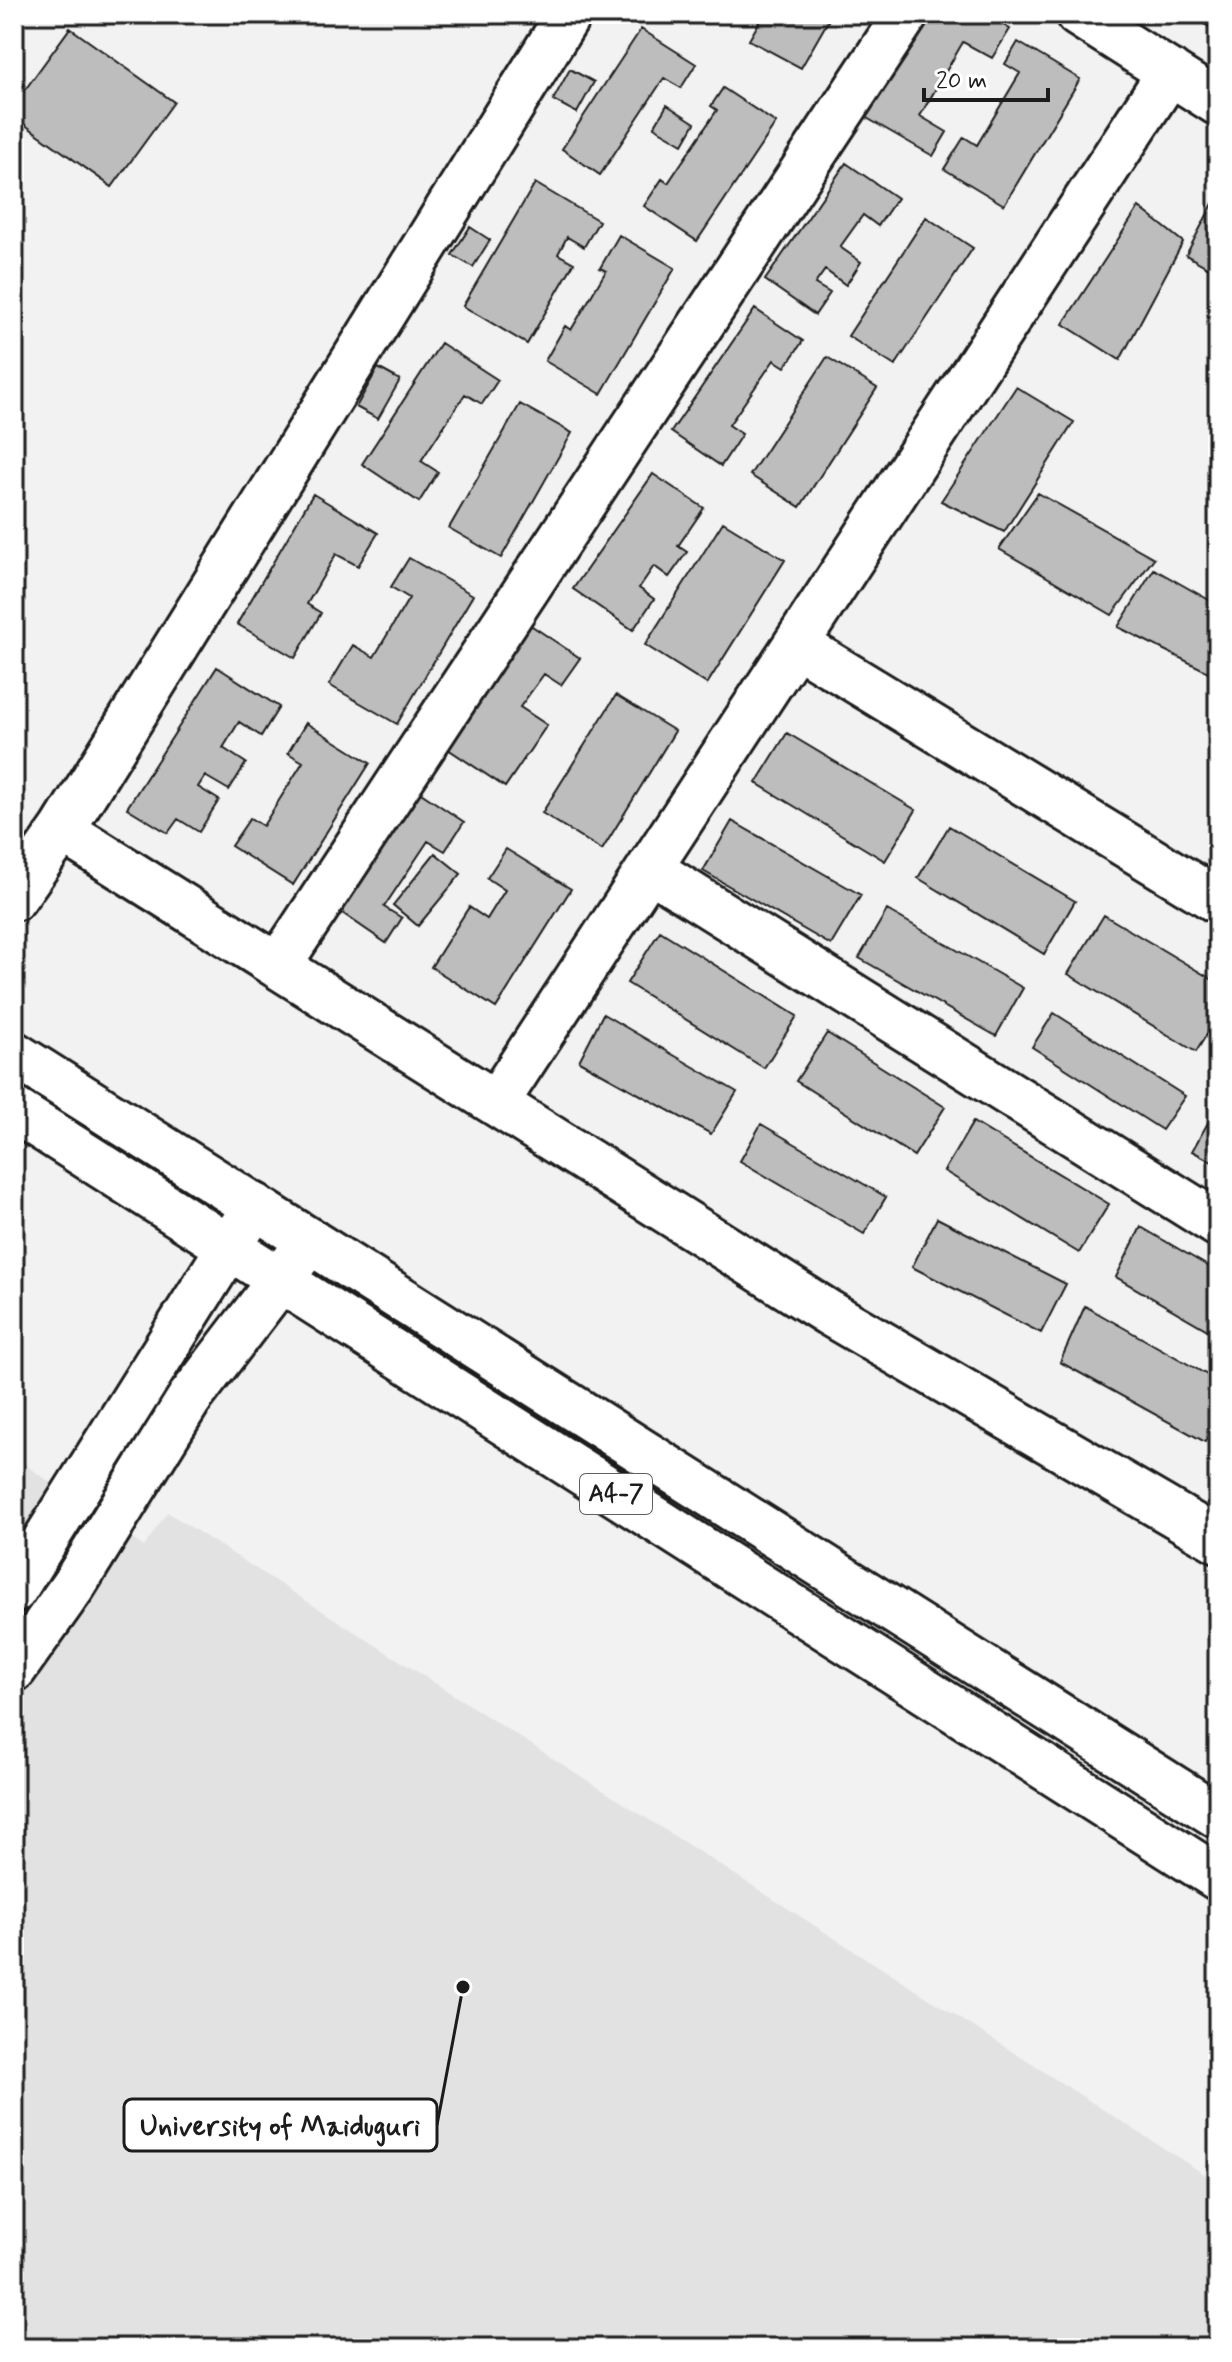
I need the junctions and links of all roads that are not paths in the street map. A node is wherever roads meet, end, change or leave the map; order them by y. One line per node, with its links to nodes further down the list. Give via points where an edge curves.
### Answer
1 (569, 14): 7 (main road)
2 (906, 14): 11 (main road)
3 (1078, 14): 4 (main road)
4 (1170, 72): 5 (main road); 6 (main road)
5 (1218, 103)
6 (796, 644): 8 (main road); 10 (main road)
7 (62, 830): 9 (main road); 11 (main road)
8 (650, 869): 13 (main road); 16 (main road)
9 (14, 898)
10 (1218, 901)
11 (278, 966): 13 (main road)
12 (14, 1054): 15 (main road, A4-7)
13 (496, 1103): 20 (main road, via 829,1313)
14 (14, 1110): 18 (main road, A4-7)
15 (255, 1206): 17 (main road, A4-7); 18 (main road)
16 (1218, 1224)
17 (310, 1241): 19 (main road); 23 (main road, A4-7)
18 (228, 1247): 19 (main road, A4-7); 21 (main road)
19 (280, 1280): 22 (main road, via 189,1399 73,1586); 24 (main road, A4-7)
20 (1218, 1540)
21 (14, 1590)
22 (14, 1669)
23 (1218, 1816)
24 (1218, 1878)

